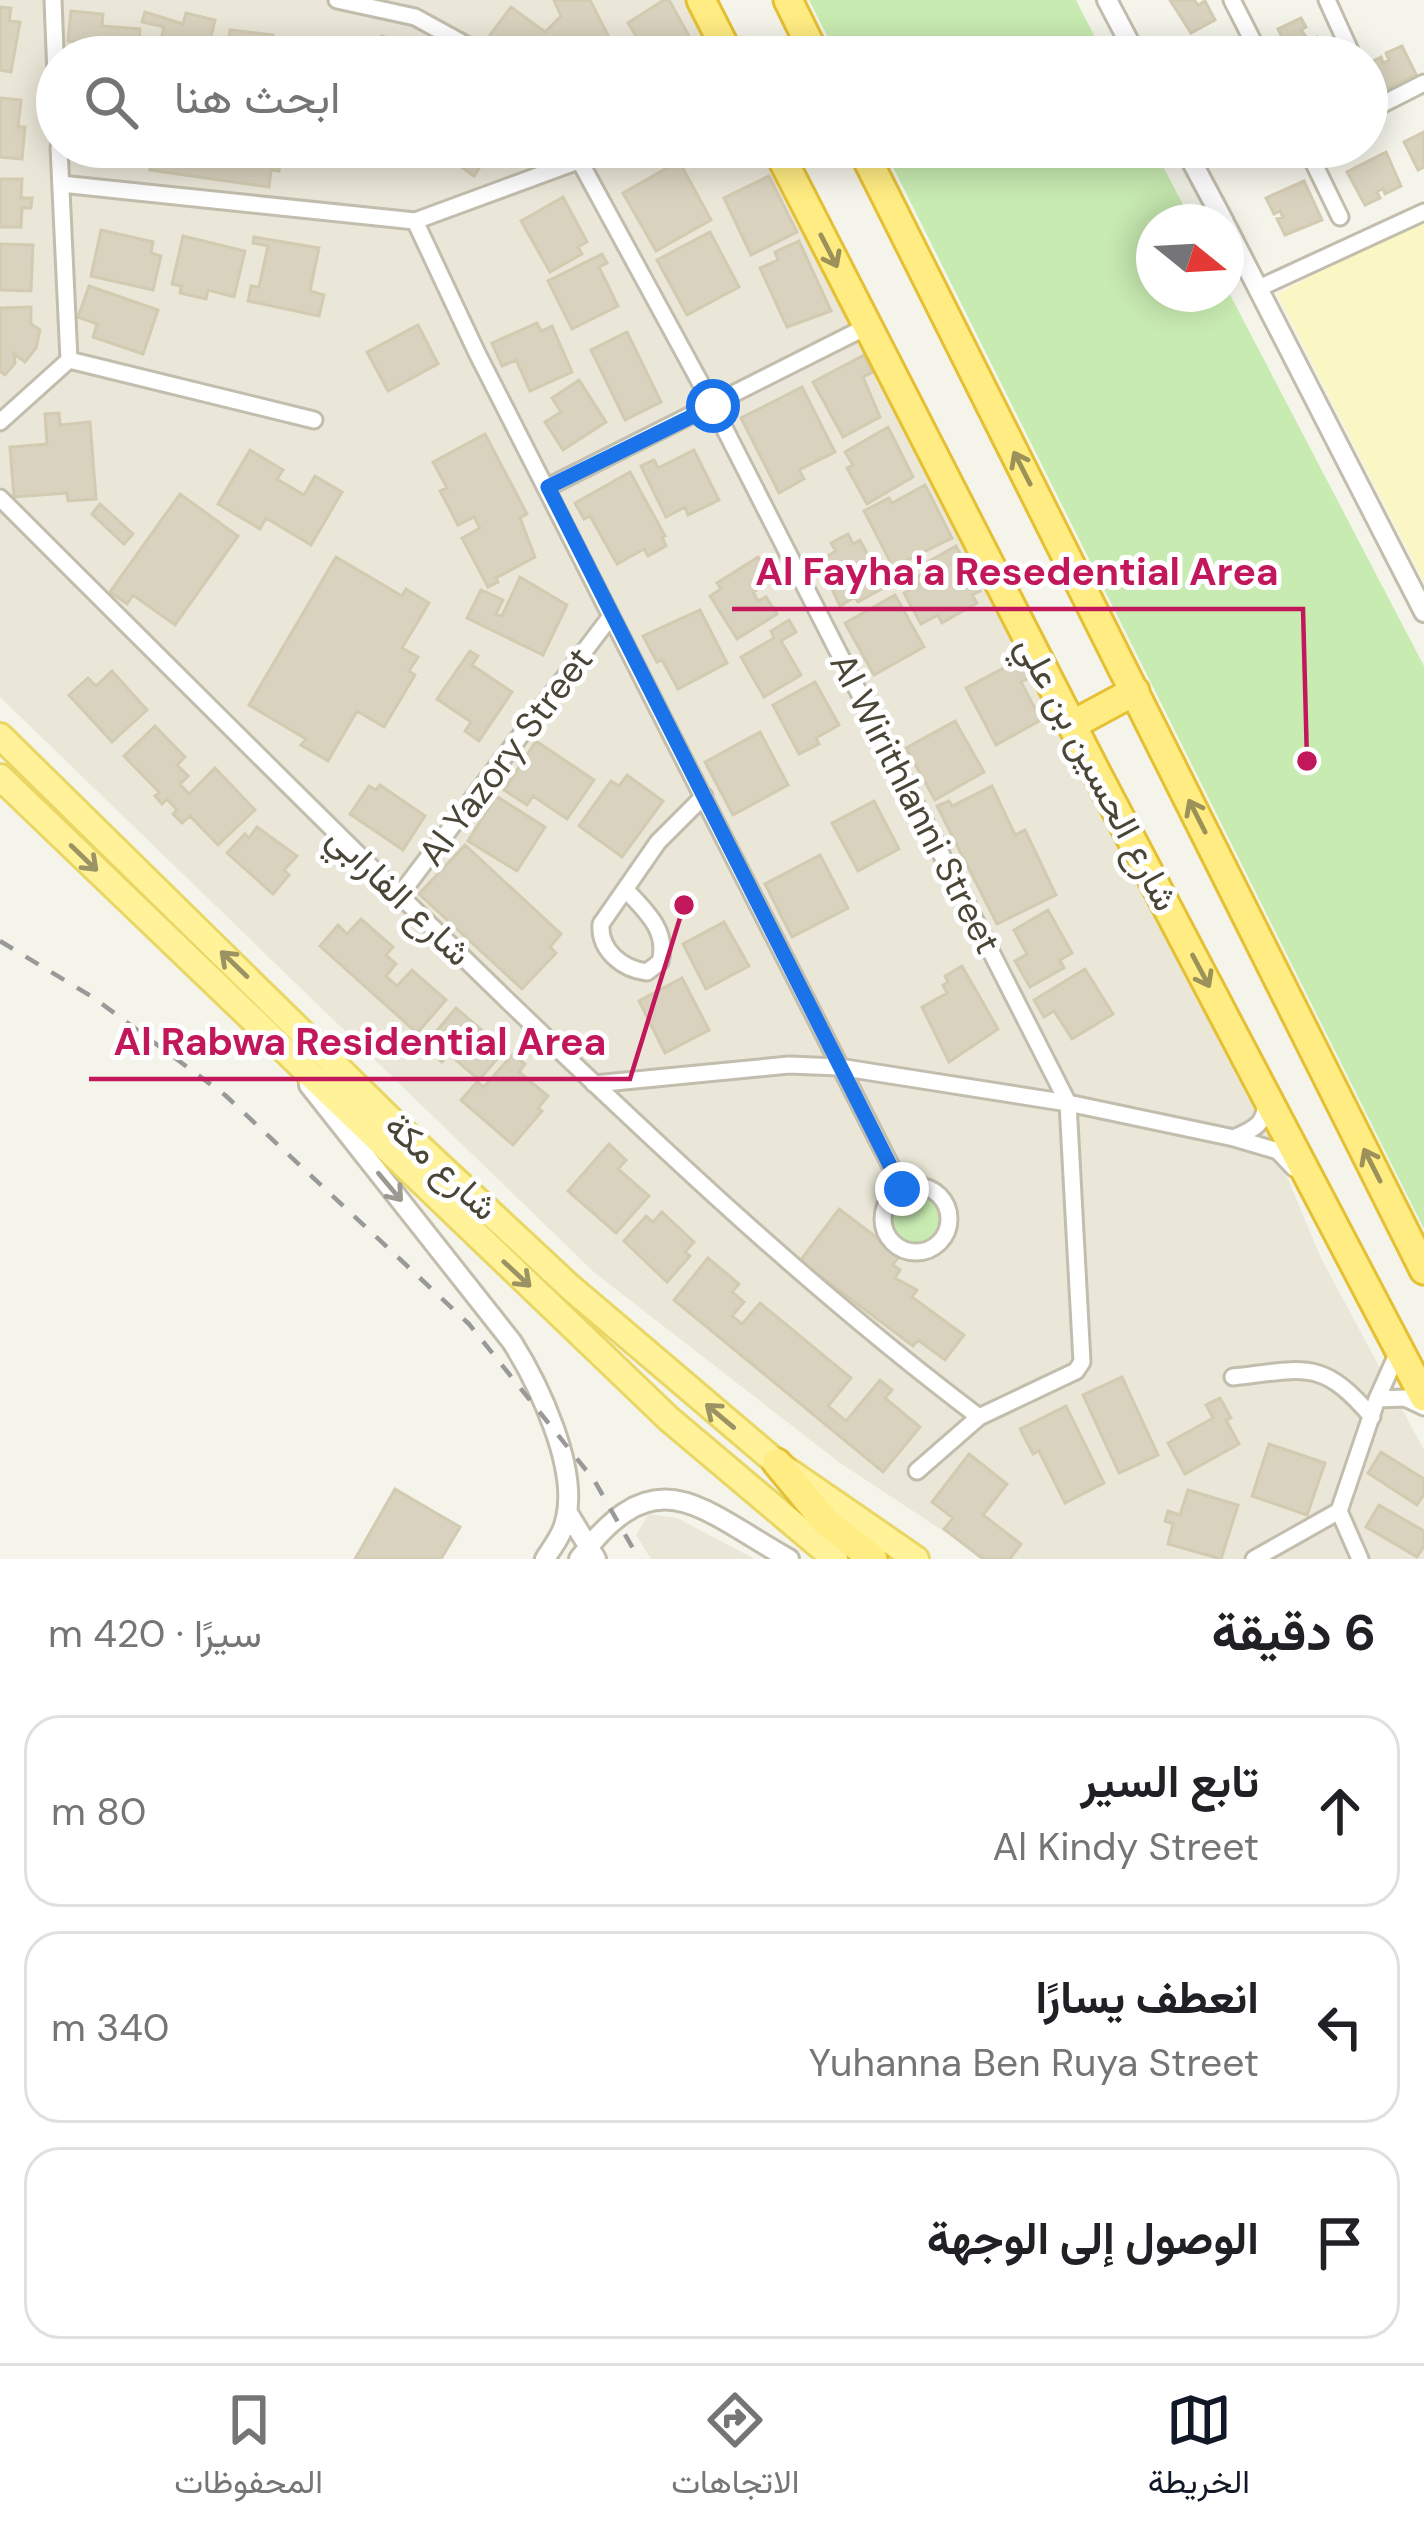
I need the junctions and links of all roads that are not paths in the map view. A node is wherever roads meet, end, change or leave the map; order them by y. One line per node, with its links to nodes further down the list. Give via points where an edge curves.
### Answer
1 (52, 0): 8 (street)
2 (337, 0): 9 (street, via 415,17)
3 (701, 0): 10 (highway)
4 (788, 0): 11 (highway)
5 (1106, 0): 12 (street)
6 (1232, 0): 13 (street)
7 (1327, 0): 14 (street)
8 (54, 36)
9 (450, 36)
10 (719, 36)
11 (806, 36)
12 (1126, 36)
13 (1250, 36)
14 (1343, 36)
15 (1424, 83): 16 (street)
16 (1388, 102)
17 (60, 168): 24 (street)
18 (543, 168): 28 (street)
19 (584, 168): 33 (street, Al Wirithlanni Street)
20 (787, 168): 31 (highway, شارع الحسين بن علي, one-way to 31)
21 (872, 168): 40 (highway, شارع الحسين بن علي, one-way to 21)
22 (1195, 168): 25 (street)
23 (1316, 168): 27 (street)
24 (61, 184): 28 (street); 32 (street)
25 (1214, 204)
26 (1424, 212): 30 (street)
27 (1340, 217)
28 (416, 221): 36 (street)
29 (1244, 261): 30 (street)
30 (1258, 288): 38 (street)
31 (868, 326): 33 (street); 41 (highway, شارع الحسين بن علي)
32 (68, 360): 34 (street); 35 (street)
33 (713, 406): 36 (street); 51 (street, Al Wirithlanni Street)
34 (314, 420)
35 (0, 422)
36 (548, 487): 39 (street)
37 (0, 498): 46 (street, شارع الفارابي)
38 (1424, 611)
39 (611, 616): 44 (street); 46 (street, Al Yazory Street)
40 (1135, 691): 41 (highway); 55 (highway, شارع الحسين بن علي, one-way to 40)
41 (1072, 725): 50 (highway, شارع الحسين بن علي, one-way to 50)
42 (0, 736): 63 (main road, شارع مكة, one-way to 42, via 570,1287 384,1113)
43 (0, 777): 47 (main road, شارع مكة, one-way to 47)
44 (704, 796): 45 (street, via 658,842); 48 (street)
45 (626, 891): 45 (street, via 601,924 601,939 628,968 647,972 660,962 664,942)
46 (399, 896): 49 (street, شارع الفارابي)
47 (293, 1061): 66 (street, one-way to 66, via 512,1342 559,1448); 71 (main road, شارع مكة, one-way to 71, via 669,1419)
48 (839, 1067): 49 (street); 51 (street); 53 (street)
49 (594, 1084): 62 (street, شارع الفارابي, via 772,1251)
50 (1264, 1090): 52 (street, via 1265,1115); 54 (highway, شارع الحسين بن علي)
51 (1068, 1103): 52 (street); 62 (street, Al Wirithlanni Street, via 1082,1362)
52 (1234, 1138): 54 (street, via 1278,1151)
53 (902, 1189): 53 (street, via 887,1204 884,1226 904,1250 926,1250 944,1238 947,1206 934,1190)
54 (1316, 1189): 56 (highway, شارع الحسين بن علي)
55 (1424, 1270)
56 (1399, 1350): 58 (highway, شارع الحسين بن علي); 59 (street)
57 (1233, 1377): 61 (street, via 1320,1371)
58 (1424, 1397)
59 (1377, 1399): 60 (street); 61 (street)
60 (1424, 1407)
61 (1372, 1417): 65 (street)
62 (979, 1418): 64 (street)
63 (777, 1463): 72 (highway, via 824,1521); 73 (main road, شارع مكة)
64 (917, 1471)
65 (1339, 1511): 74 (street); 75 (street)
66 (568, 1513): 67 (street); 68 (street)
67 (558, 1540): 68 (street); 69 (street)
68 (584, 1556): 70 (street, via 616,1518 641,1502 669,1499 696,1505)
69 (544, 1559)
70 (789, 1559)
71 (835, 1559)
72 (874, 1559)
73 (916, 1559)
74 (1253, 1559)
75 (1360, 1559)

